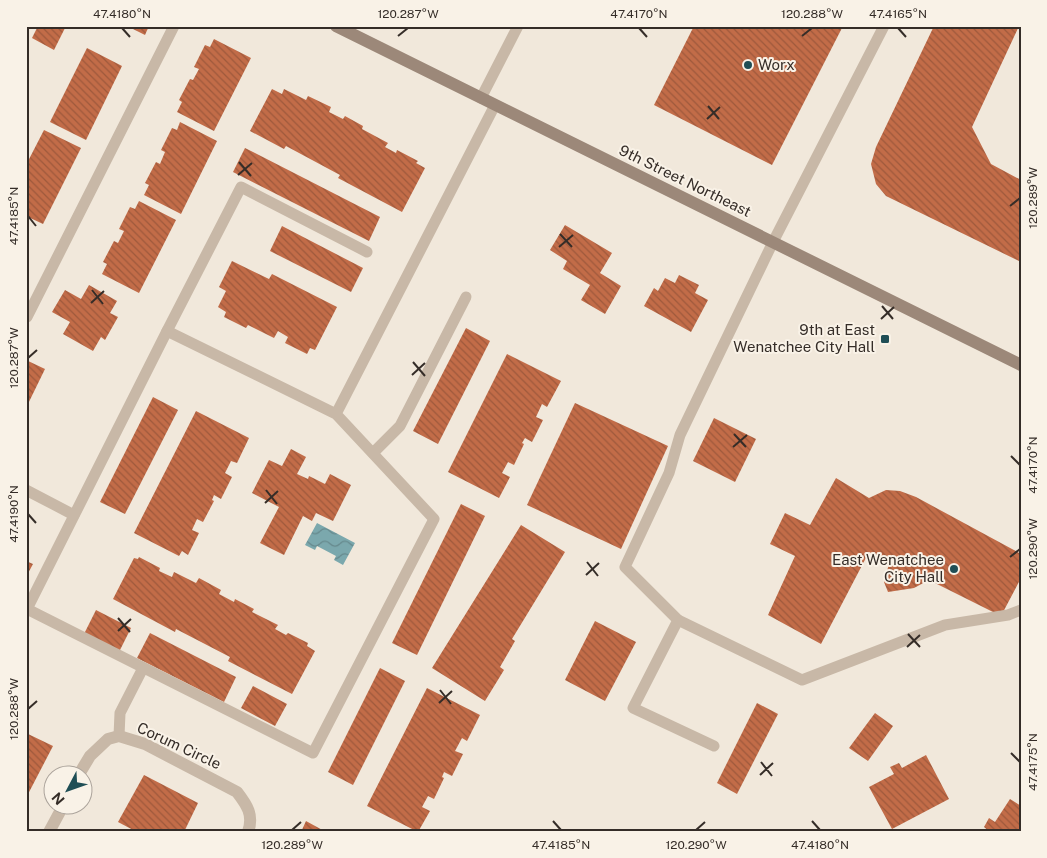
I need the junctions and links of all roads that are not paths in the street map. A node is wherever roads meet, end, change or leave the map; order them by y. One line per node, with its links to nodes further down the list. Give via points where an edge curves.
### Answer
1 (174, 26): 10 (lane)
2 (336, 26): 5 (main road, 9th Street Northeast)
3 (518, 26): 5 (lane)
4 (884, 26): 7 (lane)
5 (481, 98): 6 (main road, 9th Street Northeast)
6 (495, 105): 7 (main road, 9th Street Northeast); 13 (lane)
7 (773, 242): 12 (main road, 9th Street Northeast); 18 (lane, via 680,435 669,473 625,567)
8 (367, 252): 11 (lane, via 241,187)
9 (466, 297): 14 (lane, via 400,426)
10 (28, 317)
11 (167, 331): 13 (lane); 16 (lane)
12 (1021, 365)
13 (336, 414): 14 (lane)
14 (373, 453): 19 (lane, via 434,519 313,753)
15 (26, 490): 16 (lane)
16 (74, 515): 19 (lane, via 27,609)
17 (1021, 610): 18 (lane, via 945,625 802,680)
18 (678, 620): 21 (lane, via 633,708)
19 (143, 668): 20 (lane, via 120,713)
20 (119, 736): 22 (street, Corum Circle, via 108,739); 25 (street, Corum Circle, via 145,744 237,792 247,805 251,822)
21 (714, 746)
22 (84, 766)
23 (58, 816): 24 (street)
24 (50, 832)
25 (248, 832)

